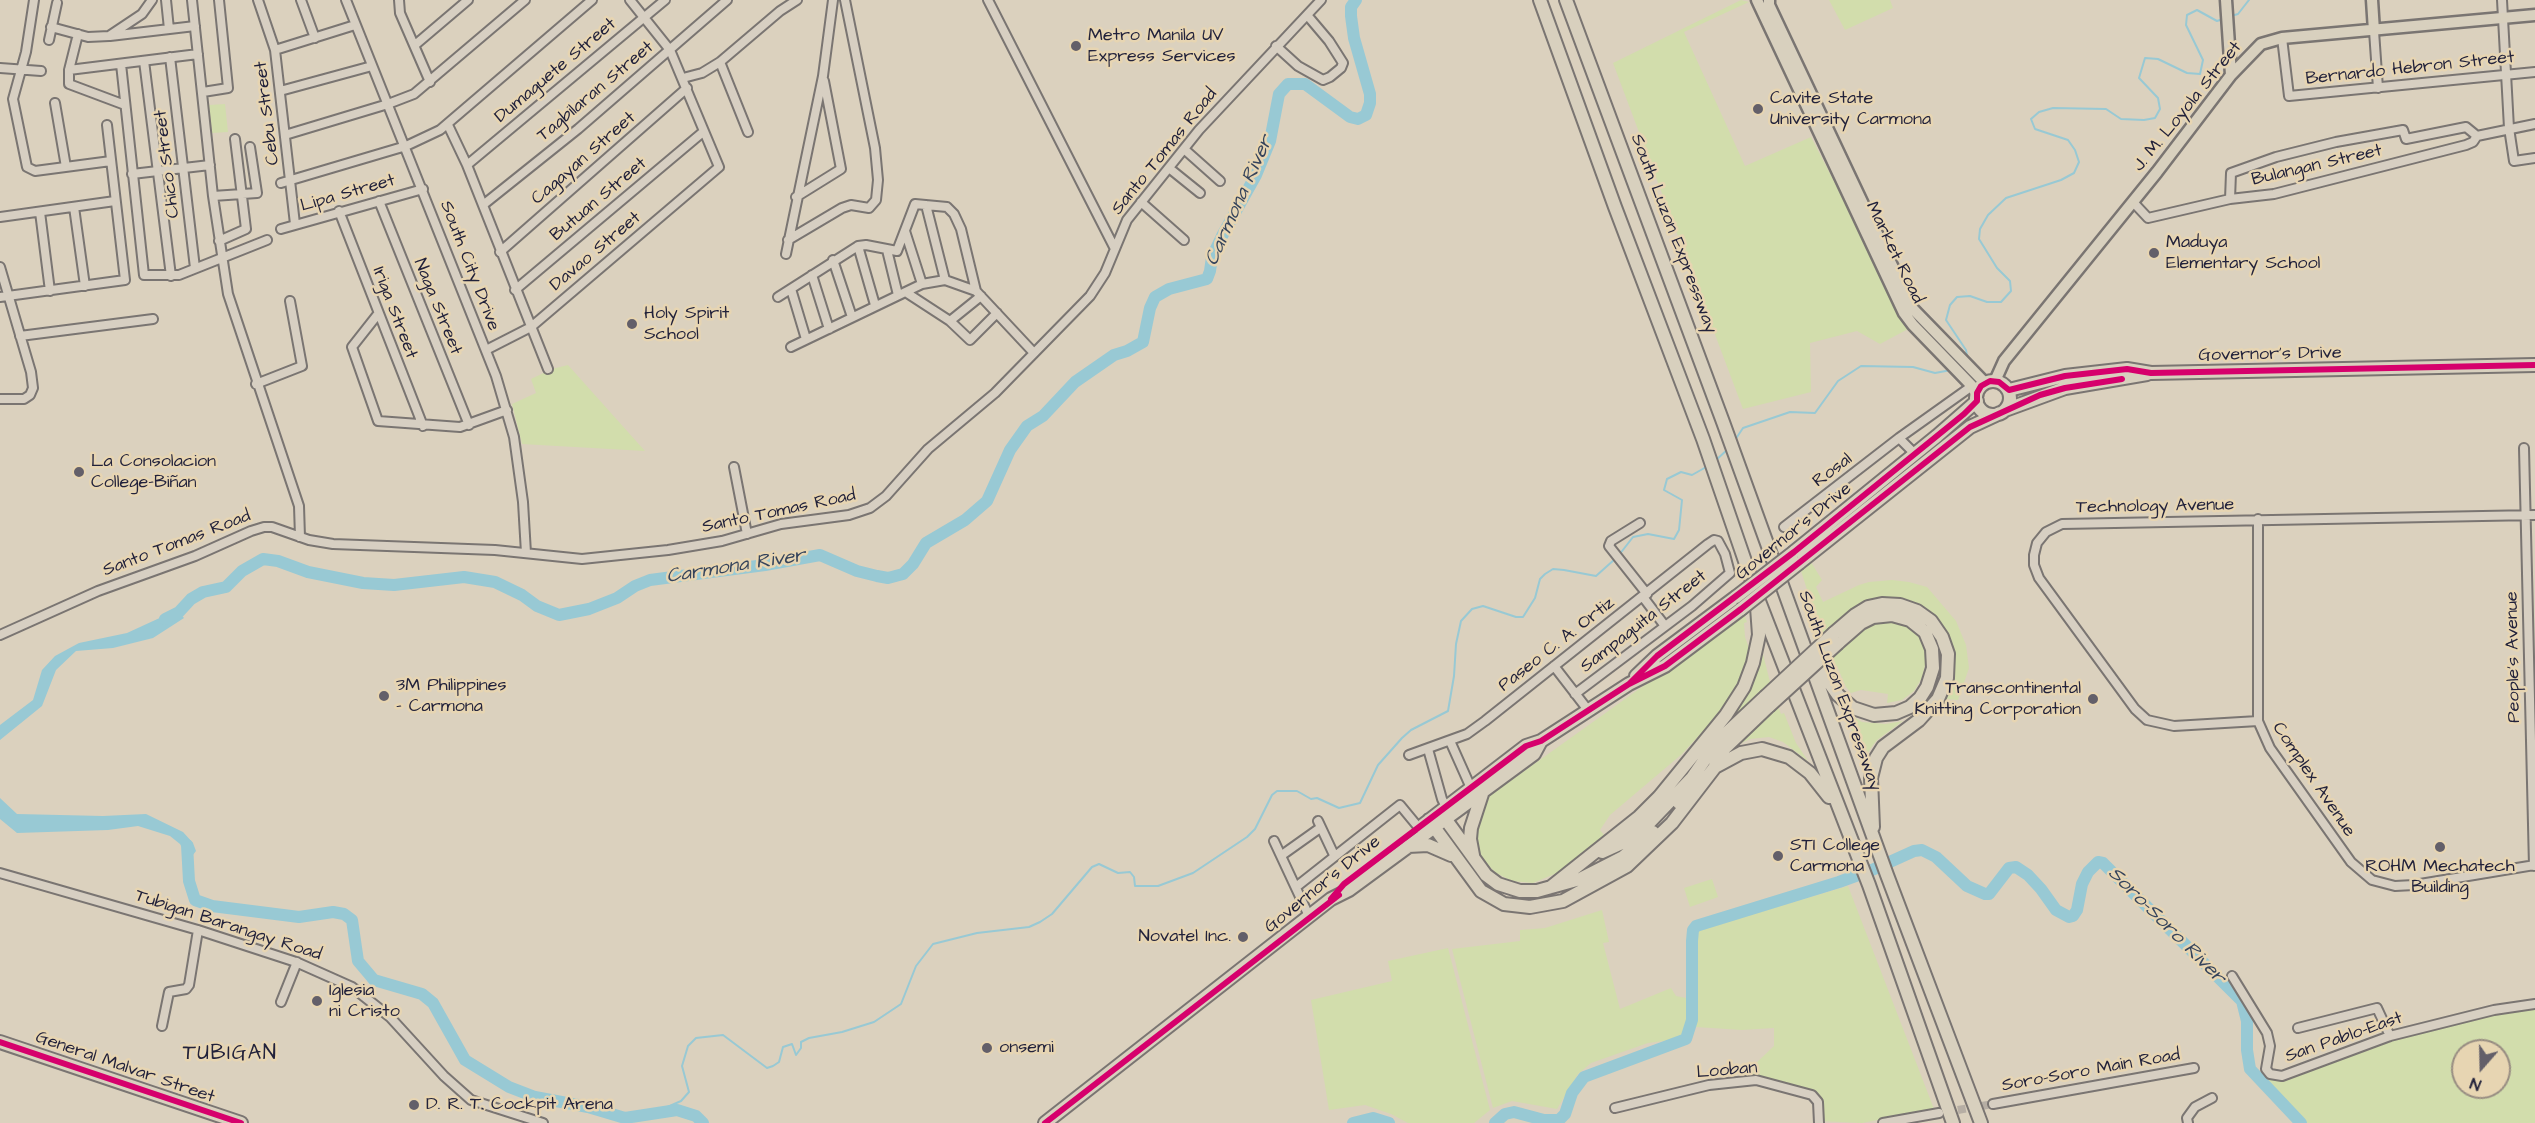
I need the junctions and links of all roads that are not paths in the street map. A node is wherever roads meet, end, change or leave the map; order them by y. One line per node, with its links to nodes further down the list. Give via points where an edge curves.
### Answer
1 (34, 0): 54 (street)
2 (152, 0): 39 (street, via 142,14)
3 (166, 0): 36 (street)
4 (192, 0): 34 (street)
5 (219, 0): 66 (street, via 228,88)
6 (258, 0): 45 (street, Cebu Street)
7 (301, 0): 40 (street)
8 (346, 0): 33 (street, South City Drive)
9 (468, 0): 43 (street)
10 (525, 0): 62 (street)
11 (592, 0): 73 (street)
12 (630, 0): 31 (street)
13 (664, 0): 31 (street, Dumaguete Street)
14 (727, 0): 46 (street, Tagbilaran Street)
15 (797, 0): 50 (street)
16 (833, 0): 60 (street)
17 (845, 0): 115 (street, via 874,148 876,200 869,208 842,207)
18 (988, 0): 119 (street)
19 (1321, 0): 29 (street, Santo Tomas Road)
20 (1540, 0): 180 (highway)
21 (1566, 0): 183 (highway, South Luzon Expressway)
22 (1756, 0): 70 (main road)
23 (1769, 0): 70 (main road)
24 (2372, 0): 37 (main road)
25 (2502, 0): 32 (street)
26 (401, 1): 43 (street, via 400,13)
27 (2226, 2): 58 (main road)
28 (57, 3): 35 (street)
29 (1307, 15): 44 (street, Santo Tomas Road); 44 (street, via 1329,41 1343,63 1341,68 1323,80 1298,66)
30 (2535, 15): 32 (main road, J. M. Loyola Street)
31 (645, 16): 46 (street); 86 (street, Dumaguete Street)
32 (2502, 19): 37 (main road, J. M. Loyola Street); 59 (street)
33 (355, 25): 40 (street); 52 (street, South City Drive)
34 (195, 26): 36 (street); 47 (street)
35 (51, 27): 38 (street); 42 (street)
36 (169, 29): 39 (street)
37 (2374, 31): 41 (main road, J. M. Loyola Street); 64 (street)
38 (78, 34): 39 (street); 56 (street)
39 (108, 36)
40 (315, 38): 45 (street)
41 (2282, 38): 58 (main road, J. M. Loyola Street, via 2261,44); 64 (street, Bernardo Hebron Street, via 2289,96)
42 (49, 40)
43 (414, 45): 62 (street)
44 (1276, 46): 82 (street, Santo Tomas Road)
45 (275, 50): 65 (street, Cebu Street)
46 (670, 50): 61 (street); 105 (street, Tagbilaran Street)
47 (198, 54): 48 (street); 66 (street)
48 (170, 57): 49 (street); 89 (street, Chico Street)
49 (144, 61): 51 (street); 90 (street)
50 (720, 62): 61 (street); 76 (street)
51 (121, 64): 56 (street); 69 (street)
52 (372, 66): 65 (street); 68 (street, South City Drive)
53 (0, 68): 54 (street)
54 (22, 69): 55 (street); 87 (street, via 13,105 27,167 35,171)
55 (41, 70)
56 (69, 70): 69 (street, via 69,84)
57 (2535, 72): 59 (street, Bernardo Hebron Street)
58 (2231, 75): 104 (main road, J. M. Loyola Street)
59 (2506, 75): 64 (street, Bernardo Hebron Street); 74 (street)
60 (823, 76): 99 (street); 99 (street, via 841,169)
61 (683, 78): 63 (street)
62 (430, 82): 68 (street, via 414,94)
63 (687, 88): 75 (street); 121 (street, Cagayan Street)
64 (2378, 88)
65 (280, 91): 77 (street, Cebu Street)
66 (203, 92): 85 (street)
67 (55, 103): 87 (street)
68 (388, 104): 77 (street); 80 (street, South City Drive)
69 (125, 105): 91 (street)
70 (1811, 106): 158 (main road, Market Road, via 1904,313)
71 (2535, 124): 74 (street, Bulangan Street)
72 (106, 125): 84 (street)
73 (448, 125): 80 (street); 86 (street)
74 (2510, 128): 78 (street, Bulangan Street); 83 (street, via 2514,161)
75 (703, 132): 133 (street, Butuan Street); 147 (street, Davao Street, via 719,167)
76 (748, 132)
77 (285, 135): 92 (street, Cebu Street)
78 (2477, 136): 100 (street, Bulangan Street, via 2466,145 2307,186); 100 (street, via 2466,127 2406,139 2403,130 2276,157 2230,173)
79 (236, 140): 96 (street)
80 (406, 146): 92 (street); 95 (street, South City Drive)
81 (250, 147): 96 (street, via 257,193)
82 (1184, 149): 88 (street, Santo Tomas Road); 93 (street)
83 (2535, 158)
84 (111, 161): 87 (street); 101 (street)
85 (210, 165): 89 (street); 98 (street)
86 (467, 165): 105 (street)
87 (66, 167)
88 (1169, 168): 97 (street); 103 (street, Santo Tomas Road)
89 (184, 169): 90 (street); 126 (street, Chico Street)
90 (159, 171): 91 (street); 128 (street)
91 (132, 174): 128 (street, via 144,275)
92 (291, 180): 94 (street); 111 (street, Cebu Street)
93 (1220, 181)
94 (281, 183)
95 (423, 189): 102 (street, Lipa Street); 152 (street, South City Drive)
96 (241, 193): 98 (street); 117 (street, via 246,229)
97 (1200, 193)
98 (213, 196): 117 (street)
99 (796, 197): 115 (street)
100 (2230, 199): 104 (street, Bulangan Street, via 2148,218)
101 (115, 201): 107 (street); 131 (street, via 125,280)
102 (379, 201): 109 (street, Lipa Street); 163 (street, Naga Street)
103 (1141, 202): 116 (street); 119 (street, Santo Tomas Road)
104 (2133, 202): 158 (main road, J. M. Loyola Street, via 2004,361)
105 (483, 205): 121 (street)
106 (926, 205): 113 (street, via 913,206); 129 (street); 136 (street, via 947,207 954,214)
107 (74, 207): 108 (street); 131 (street)
108 (40, 212): 110 (street); 134 (street)
109 (339, 212): 111 (street, Lipa Street); 143 (street, Iriga Street)
110 (0, 216)
111 (295, 224): 112 (street, Lipa Street)
112 (281, 229)
113 (905, 231): 120 (street, via 897,251); 130 (street)
114 (267, 240): 123 (street)
115 (788, 240): 122 (street)
116 (1184, 240)
117 (219, 241): 123 (street)
118 (858, 246): 120 (street); 124 (street); 141 (street)
119 (1114, 247): 153 (street, Santo Tomas Road, via 1105,273 1090,296)
120 (887, 250): 137 (street)
121 (500, 252): 133 (street)
122 (786, 254)
123 (221, 258): 126 (street); 157 (street)
124 (833, 260): 127 (street); 144 (street)
125 (0, 267): 138 (street)
126 (195, 268): 128 (street)
127 (812, 275): 132 (street); 148 (street)
128 (171, 276)
129 (945, 280): 130 (street); 136 (street)
130 (922, 284): 135 (street)
131 (84, 286): 134 (street)
132 (791, 289): 139 (street); 150 (street)
133 (515, 290): 147 (street)
134 (50, 291): 138 (street)
135 (907, 293): 137 (street); 146 (street)
136 (978, 293): 142 (street); 146 (street)
137 (898, 295): 141 (street)
138 (4, 296): 149 (street)
139 (778, 297)
140 (290, 301): 157 (street, via 302,366)
141 (875, 305): 144 (street)
142 (997, 313): 146 (street, via 970,340); 153 (street)
143 (378, 314): 164 (street, Iriga Street); 164 (street, via 352,347 378,421)
144 (852, 317): 148 (street)
145 (153, 319): 149 (street)
146 (950, 321)
147 (531, 327): 152 (street, Davao Street); 155 (street)
148 (829, 329): 150 (street)
149 (20, 336): 160 (street, via 33,388 24,399)
150 (806, 339): 151 (street)
151 (791, 347)
152 (486, 350): 161 (street, South City Drive)
153 (1034, 353): 174 (street, Santo Tomas Road, via 995,393 928,449 870,508)
154 (2535, 365): 156 (highway, Governor's Drive)
155 (548, 369)
156 (2151, 373): 159 (highway, Governor's Drive, via 2127,369 2095,371); 162 (highway, Governor's Drive, via 2065,388)
157 (256, 384): 175 (street, via 299,506)
158 (1978, 386): 159 (highway, via 2003,384); 162 (highway, via 1985,412); 165 (street, Rosal); 167 (highway, Governor's Drive)
159 (2008, 390): 162 (highway, via 2010,400)
160 (0, 399)
161 (507, 410): 163 (street); 176 (street, South City Drive, via 521,484)
162 (2002, 412): 177 (highway, Governor's Drive, via 1970,427)
163 (469, 425): 164 (street)
164 (423, 426)
165 (1899, 438): 167 (street); 173 (street, Rosal)
166 (2524, 448): 169 (street, People's Avenue)
167 (1915, 454): 177 (highway, Governor's Drive)
168 (734, 467): 174 (street)
169 (2525, 515): 170 (street, Technology Avenue); 171 (street, Technology Avenue); 207 (street, People's Avenue)
170 (2535, 515)
171 (2258, 519): 189 (street, Complex Avenue); 189 (street, Technology Avenue, via 2062,524 2046,532 2037,543 2034,566 2082,638 2147,720 2174,726)
172 (1640, 523): 179 (street, via 1609,546)
173 (1784, 527)
174 (747, 534): 176 (street, Santo Tomas Road, via 602,558 571,559)
175 (300, 537): 176 (street, Santo Tomas Road, via 333,544); 182 (street, Santo Tomas Road, via 272,526 257,528 201,554 76,600)
176 (526, 553)
177 (1797, 557): 188 (highway, Governor's Drive, bridge, via 1738,603 1657,656 1629,684)
178 (1730, 573): 179 (street, Paseo C. A. Ortiz, via 1725,554 1714,540); 181 (street, Sampaguita Street)
179 (1645, 596): 181 (street); 185 (street, Paseo C. A. Ortiz)
180 (1757, 596): 197 (highway); 205 (highway, via 1757,649 1750,675 1736,700 1667,789 1639,817)
181 (1665, 626): 186 (street, Sampaguita Street)
182 (0, 635)
183 (1801, 637): 184 (highway, via 1829,685 1860,711 1874,716 1896,713 1915,703 1927,687 1933,668 1932,649 1925,632 1910,620 1892,615 1873,616); 199 (highway, South Luzon Expressway)
184 (1836, 638): 187 (highway, bridge); 199 (highway, via 1855,615 1868,607 1900,605 1931,621 1947,654 1947,678 1938,699 1875,758 1871,778)
185 (1554, 666): 186 (street); 190 (street, Paseo C. A. Ortiz, via 1467,734)
186 (1575, 694): 188 (street)
187 (1767, 701): 193 (highway, via 1724,749); 194 (highway, via 1717,742)
188 (1588, 710): 195 (highway, Governor's Drive, via 1541,741 1534,754)
189 (2258, 721): 207 (street, Complex Avenue, via 2270,748 2351,862 2372,879 2395,886 2414,885)
190 (1450, 741): 191 (street, Paseo C. A. Ortiz); 195 (street)
191 (1428, 749): 192 (street, Paseo C. A. Ortiz); 196 (street)
192 (1409, 755)
193 (1715, 767): 197 (highway, via 1747,751 1762,749 1783,754 1810,773); 204 (highway, via 1672,823 1635,861 1557,903 1530,907 1504,904 1480,891)
194 (1692, 778): 205 (highway, via 1629,839); 210 (highway, via 1670,815 1633,849 1586,876)
195 (1477, 789): 196 (highway, Governor's Drive); 206 (highway, via 1470,834)
196 (1444, 812): 198 (highway, Governor's Drive); 206 (highway)
197 (1840, 815): 232 (highway, via 1869,885)
198 (1427, 825): 201 (highway, Governor's Drive); 203 (street, via 1400,805); 204 (highway); 211 (highway, Governor's Drive, via 1344,884)
199 (1874, 840): 233 (highway, South Luzon Expressway)
200 (1274, 841): 202 (street)
201 (1406, 847): 204 (highway, via 1428,845); 211 (highway, Governor's Drive)
202 (1282, 855): 203 (street, via 1319,825); 209 (street)
203 (1334, 855): 209 (street)
204 (1455, 857)
205 (1584, 860): 210 (highway)
206 (1476, 862): 210 (highway, via 1486,875 1512,889)
207 (2534, 866)
208 (0, 873): 213 (street, Tubigan Barangay Road)
209 (1296, 887): 212 (street)
210 (1551, 887)
211 (1331, 899): 212 (highway, Governor's Drive)
212 (1309, 916): 229 (highway, Governor's Drive)
213 (198, 930): 214 (street, Tubigan Barangay Road); 218 (street, via 189,985 169,992)
214 (297, 962): 216 (street); 228 (street, Tubigan Barangay Road, via 366,997 471,1100)
215 (2232, 976): 220 (street, San Pablo-East, via 2267,1033 2270,1046 2266,1069 2270,1074 2282,1076)
216 (281, 1002)
217 (2535, 1004): 220 (street, San Pablo-East)
218 (162, 1026)
219 (2298, 1028): 220 (street, via 2377,1008)
220 (2390, 1036)
221 (0, 1042): 227 (highway, General Malvar Street)
222 (2194, 1068): 224 (street, Soro-Soro Main Road)
223 (2212, 1098): 234 (street, via 2195,1107)
224 (1993, 1104)
225 (1615, 1108): 230 (street, Looban, via 1709,1085 1756,1080 1812,1095 1818,1102)
226 (1934, 1117): 231 (street)
227 (241, 1123)
228 (543, 1123)
229 (1045, 1123)
230 (1819, 1123)
231 (1882, 1123)
232 (1953, 1123)
233 (1981, 1123)
234 (2188, 1123)

